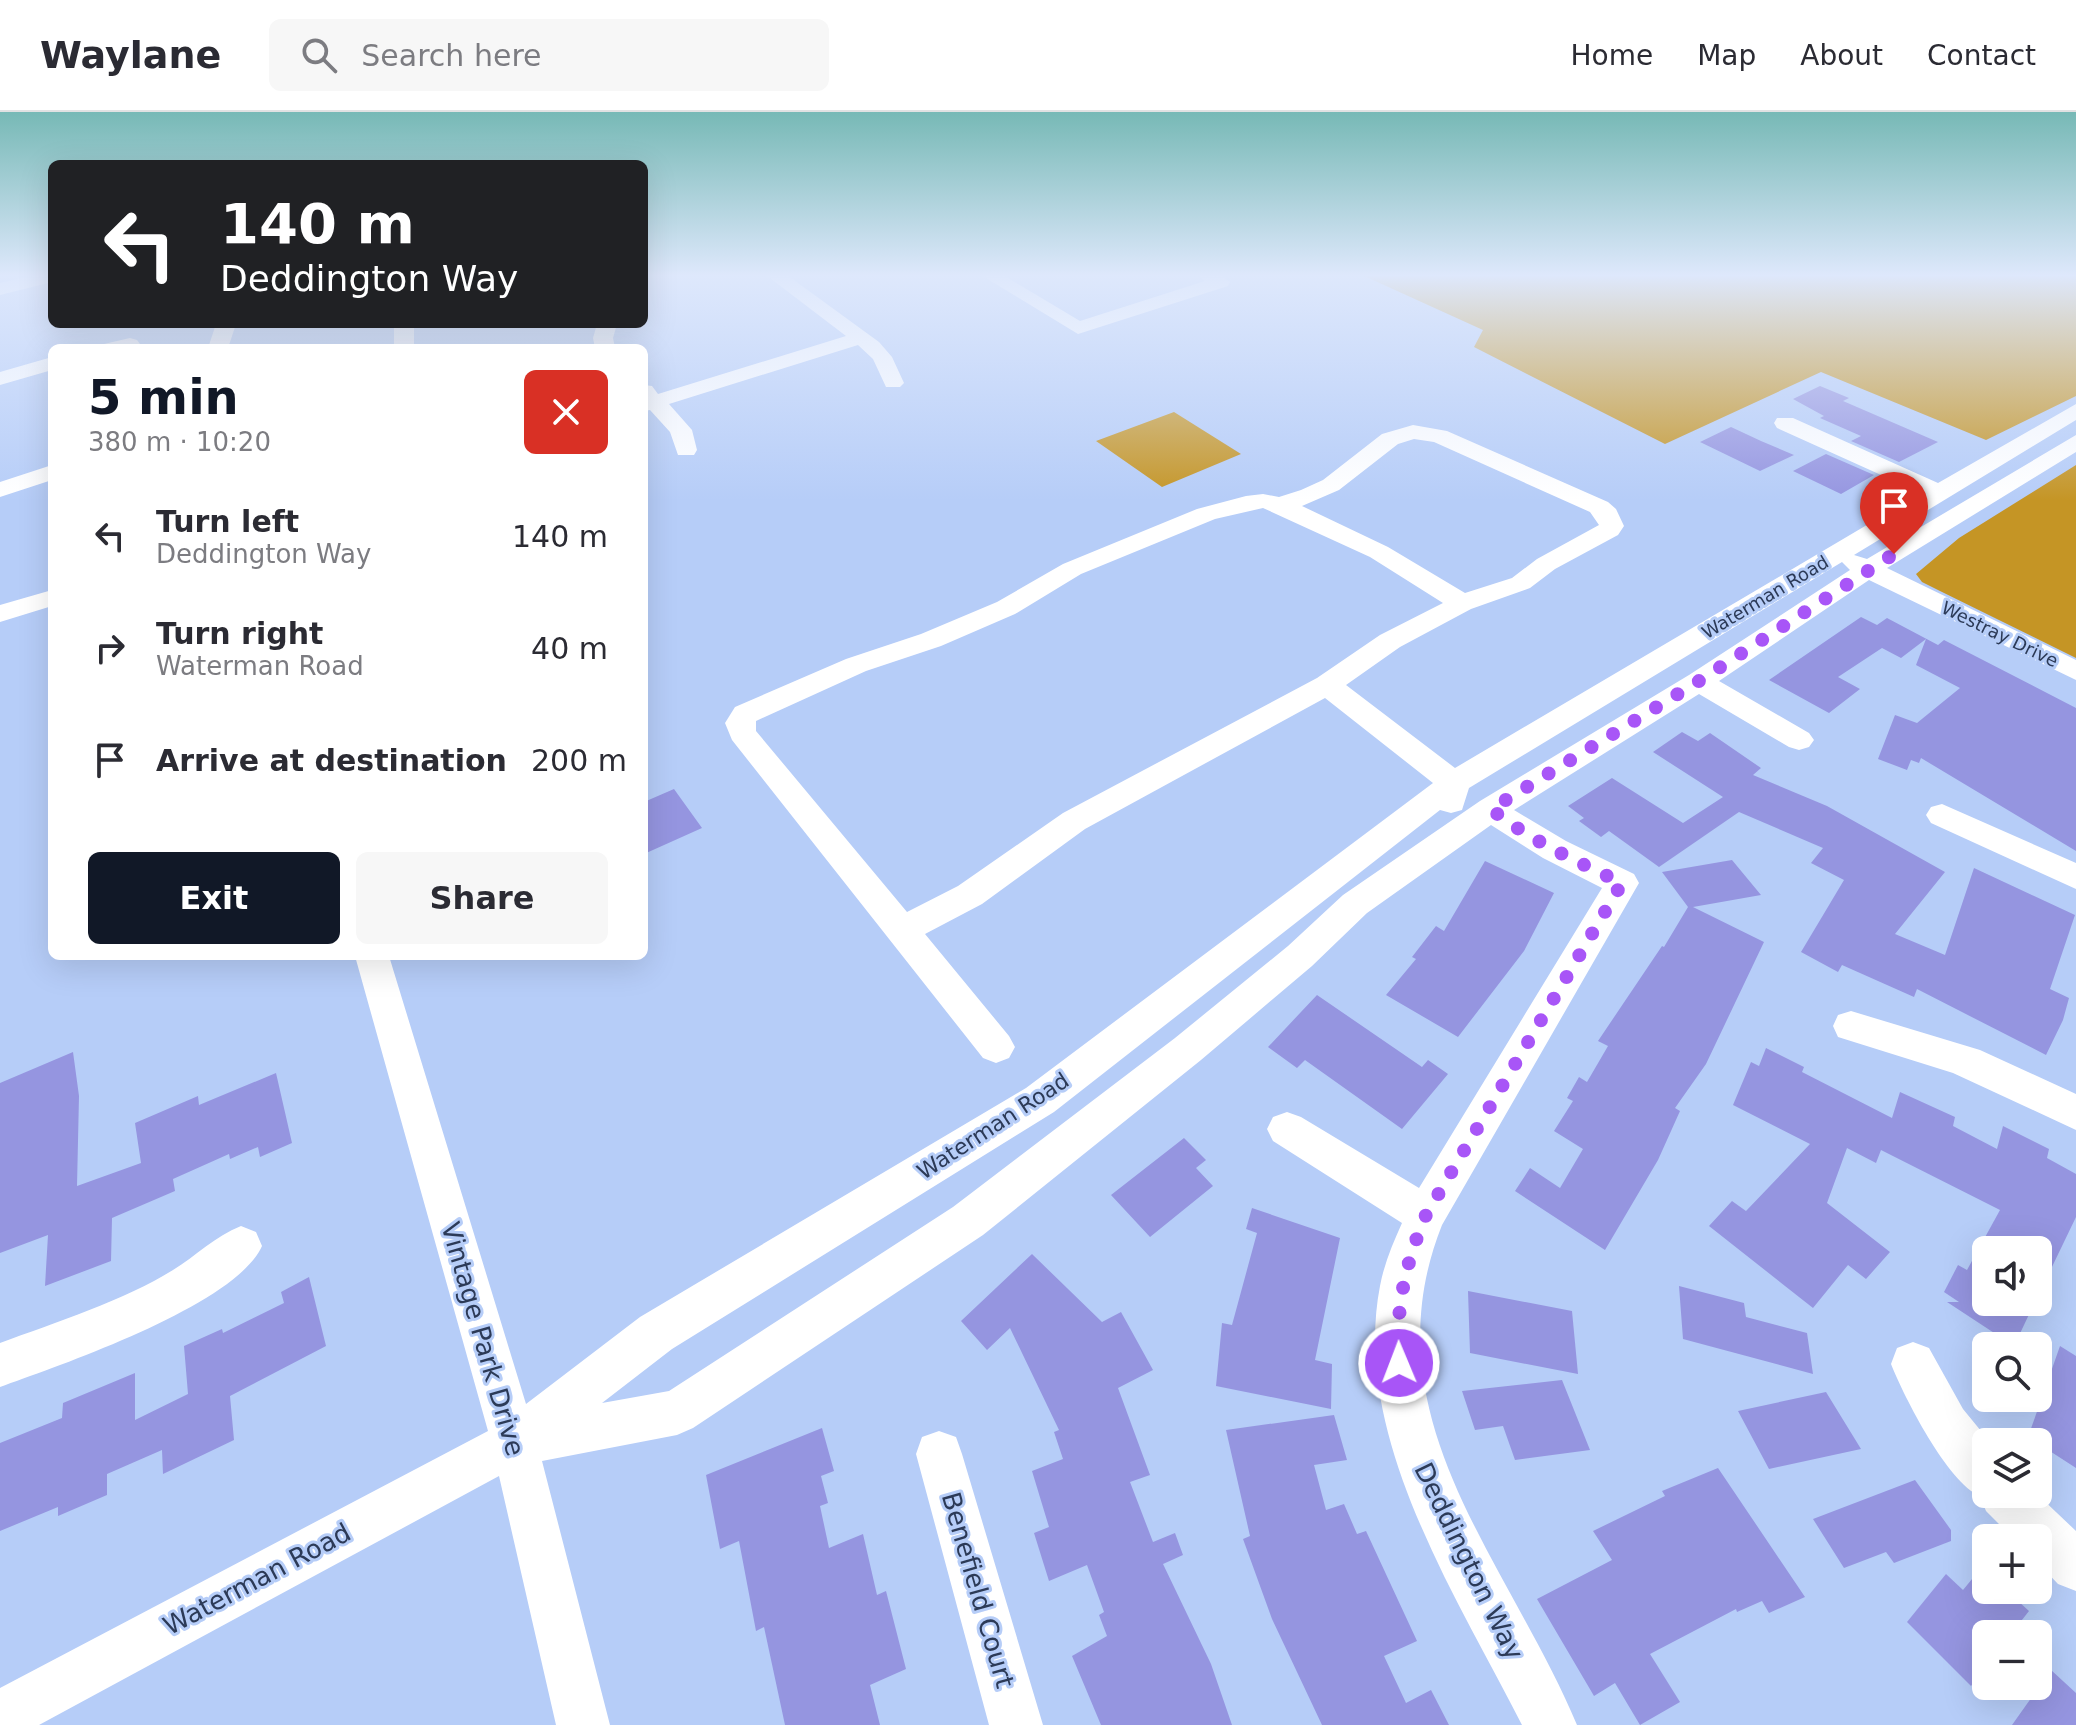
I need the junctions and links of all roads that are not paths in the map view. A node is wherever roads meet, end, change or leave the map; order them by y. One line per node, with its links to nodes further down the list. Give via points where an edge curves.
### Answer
1 (818, 350): 6 (street)
2 (875, 350): 5 (street)
3 (48, 364): 4 (street)
4 (0, 379)
5 (893, 383)
6 (648, 399): 10 (street, via 681,430)
7 (2076, 411): 13 (street, Waterman Road)
8 (1785, 423): 13 (street)
9 (2076, 442): 16 (street, Waterman Road)
10 (686, 450)
11 (48, 473): 12 (street)
12 (0, 490)
13 (1938, 492): 15 (street, Waterman Road)
14 (1281, 505): 18 (street, via 1379,552); 18 (street, via 1331,485 1390,439 1426,432 1599,507 1612,520 1609,530 1521,583); 28 (street, via 1246,503 1206,514 1072,569 1006,608 745,714 742,733)
15 (1838, 553): 16 (street, Westray Drive); 24 (street, Waterman Road)
16 (1868, 569): 20 (street, Westray Drive); 21 (street, Waterman Road)
17 (48, 599): 19 (street)
18 (1462, 603): 22 (street, via 1390,641)
19 (0, 614)
20 (2076, 671)
21 (1699, 681): 23 (street); 25 (street, Waterman Road)
22 (1327, 685): 24 (street); 28 (street, via 1074,821 970,895)
23 (1799, 740)
24 (1454, 783): 29 (street, via 1449,809 1428,829 1306,921); 39 (street, Waterman Road, via 1040,1100 656,1333)
25 (1491, 809): 29 (street, Waterman Road, via 1355,904); 35 (street, Deddington Way, via 1549,848 1622,883)
26 (1942, 815): 27 (street)
27 (2076, 877)
28 (903, 930): 32 (street)
29 (1300, 956): 39 (street, Waterman Road, via 968,1221 677,1412)
30 (373, 960): 39 (street, Vintage Park Drive)
31 (1851, 1026): 33 (street, via 1970,1061)
32 (996, 1047)
33 (2076, 1113)
34 (1287, 1129): 35 (street)
35 (1426, 1215): 47 (street, Deddington Way, via 1409,1256 1397,1339 1415,1450 1435,1503)
36 (241, 1246): 38 (street, via 174,1293)
37 (1913, 1364): 41 (street)
38 (0, 1365)
39 (514, 1442): 44 (street, Waterman Road); 45 (street, Vintage Park Drive)
40 (939, 1454): 46 (street, Benefield Court)
41 (1972, 1457)
42 (2017, 1508): 43 (street)
43 (2076, 1566)
44 (0, 1717)
45 (583, 1725)
46 (1016, 1725)
47 (1550, 1725)

